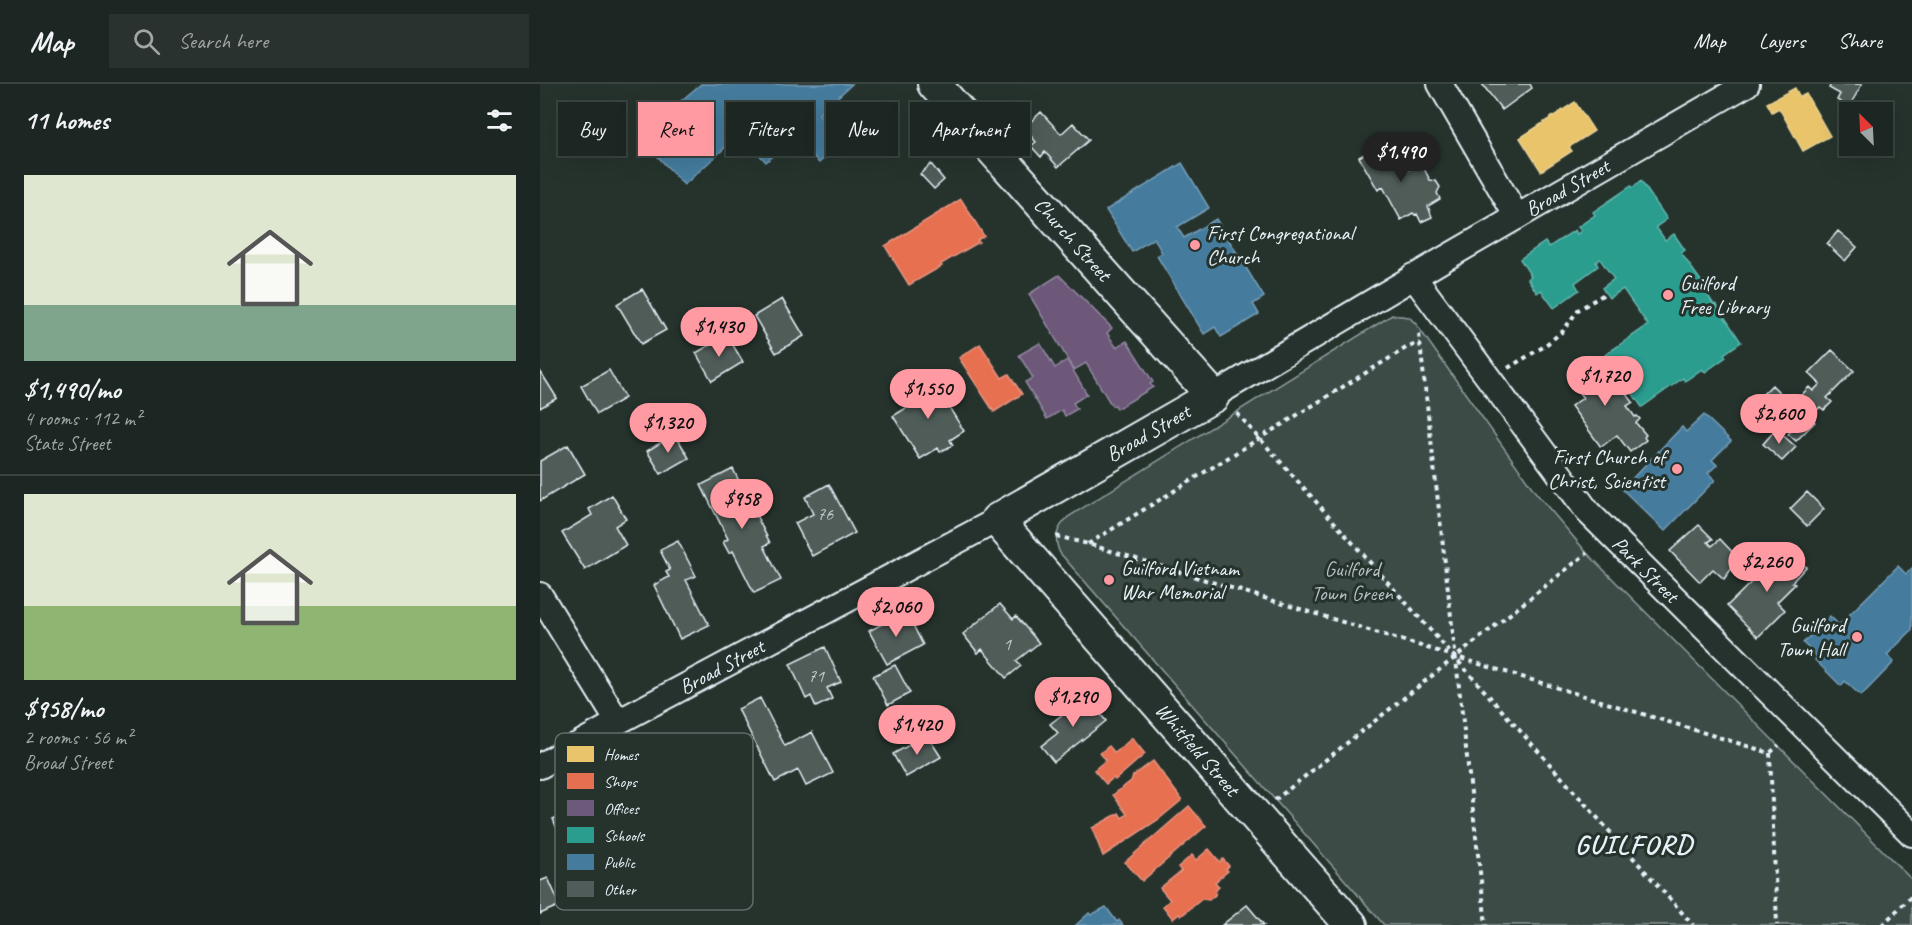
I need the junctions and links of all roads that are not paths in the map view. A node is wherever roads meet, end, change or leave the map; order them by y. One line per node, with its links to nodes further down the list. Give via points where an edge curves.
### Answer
1 (934, 84): 6 (main road, Church Street)
2 (1440, 84): 4 (street)
3 (1747, 84): 4 (street, Broad Street)
4 (1518, 217): 5 (street, Broad Street)
5 (1413, 276): 6 (street, Broad Street); 13 (street, Park Street, via 1588,512)
6 (1225, 405): 7 (main road, Broad Street)
7 (997, 520): 9 (street, Broad Street); 14 (main road, Whitfield Street)
8 (540, 595): 9 (street)
9 (618, 722): 10 (street, Broad Street)
10 (598, 733)
11 (555, 758): 12 (street, Broad Street)
12 (540, 766)
13 (1912, 834)
14 (1351, 925)

